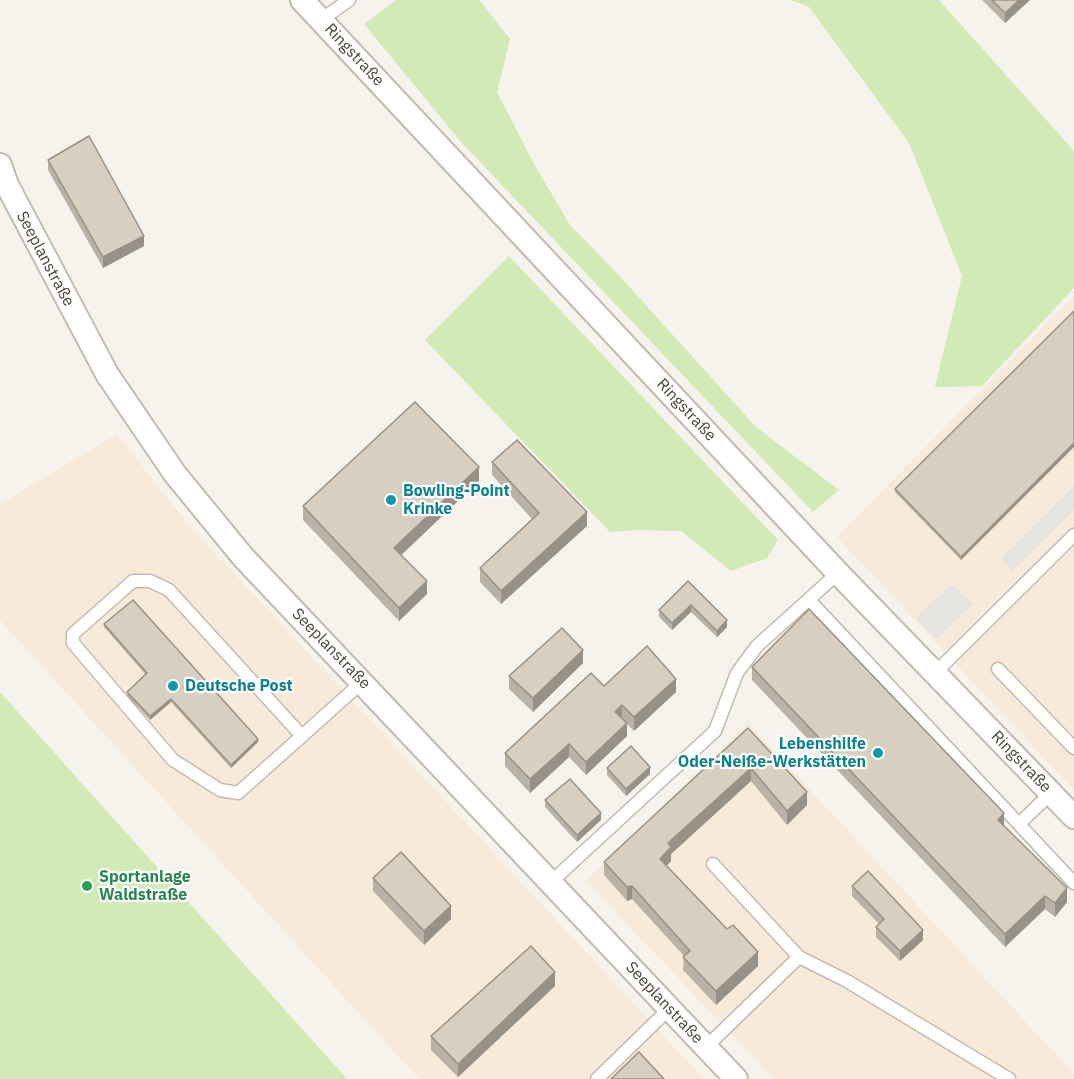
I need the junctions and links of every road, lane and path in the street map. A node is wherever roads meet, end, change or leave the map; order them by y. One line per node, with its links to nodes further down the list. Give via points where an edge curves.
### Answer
1 (302, 0): 3 (street, Ringstraße)
2 (349, 0): 3 (lane)
3 (321, 20): 6 (street, Ringstraße)
4 (0, 165): 10 (street, Seeplanstraße, via 107,374 175,474 243,557)
5 (1074, 535): 9 (lane)
6 (838, 573): 7 (lane); 9 (street, Ringstraße)
7 (809, 600): 15 (lane); 17 (lane, via 757,646 737,674 716,731)
8 (998, 669): 12 (lane)
9 (935, 673): 13 (street, Ringstraße)
10 (362, 681): 11 (lane); 17 (street, Seeplanstraße)
11 (302, 736): 11 (lane, via 238,793 220,790 173,760 73,643 73,634 133,581 150,581 169,590)
12 (1074, 748)
13 (1051, 793): 14 (street, Ringstraße); 15 (lane)
14 (1074, 817)
15 (1019, 824): 18 (lane)
16 (713, 864): 19 (lane)
17 (551, 882): 20 (street, Seeplanstraße)
18 (1074, 883)
19 (799, 957): 21 (lane); 24 (lane, via 847,981)
20 (670, 1008): 21 (street, Seeplanstraße); 22 (lane)
21 (706, 1047): 23 (street, Seeplanstraße)
22 (597, 1079)
23 (736, 1079)
24 (1009, 1079)

